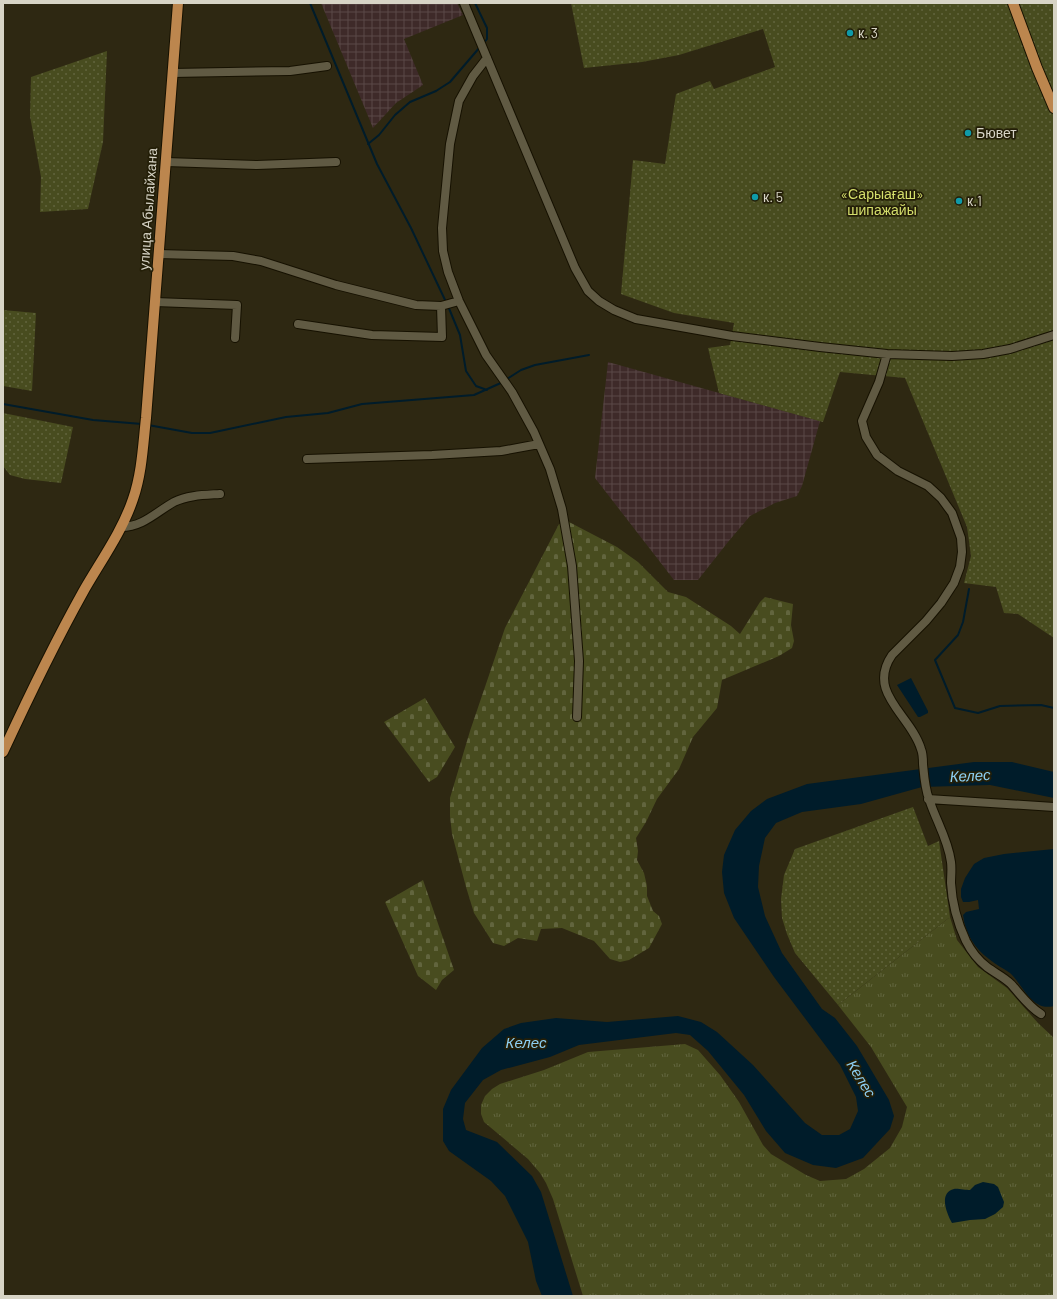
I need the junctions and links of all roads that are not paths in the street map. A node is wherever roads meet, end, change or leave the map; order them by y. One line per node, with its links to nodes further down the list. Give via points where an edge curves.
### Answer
1 (178, 3): 6 (main road, улица Абылайхана)
2 (464, 3): 4 (street)
3 (1013, 3): 7 (main road)
4 (487, 58): 11 (street, via 459,101 450,144 442,228 443,251); 17 (street, via 575,268 588,291 599,301 636,319 732,336)
5 (327, 66): 6 (street, via 290,71)
6 (172, 73): 8 (main road, улица Абылайхана)
7 (1054, 108)
8 (166, 162): 9 (street, via 257,166); 10 (main road, улица Абылайхана)
9 (336, 162)
10 (158, 254): 12 (main road, улица Абылайхана); 13 (street, via 233,256 261,261 336,285 416,305)
11 (459, 300): 13 (street); 18 (street, via 486,355 512,392)
12 (155, 302): 16 (street, via 237,305); 21 (main road, улица Абылайхана, via 140,474)
13 (441, 306): 14 (street, via 442,337 372,335)
14 (298, 324)
15 (1054, 335): 17 (street, via 1010,349 983,354)
16 (236, 338)
17 (887, 354): 24 (street, via 879,382 862,421 866,437 877,455 898,471 928,486 941,498 952,513 961,538 960,567 954,583 926,621 892,655 883,678 886,693 918,740)
18 (539, 444): 19 (street, via 501,451); 22 (street, via 550,469 562,509 572,566 579,661)
19 (308, 459)
20 (220, 494): 21 (street, via 187,497 174,502 138,525)
21 (121, 527): 23 (main road, улица Абылайхана, via 82,594)
22 (577, 717)
23 (3, 752)
24 (928, 799): 25 (street); 26 (street, via 947,843 952,863 951,884 956,909 967,942 977,958 1011,984 1034,1010)
25 (1054, 807)
26 (1041, 1014)

